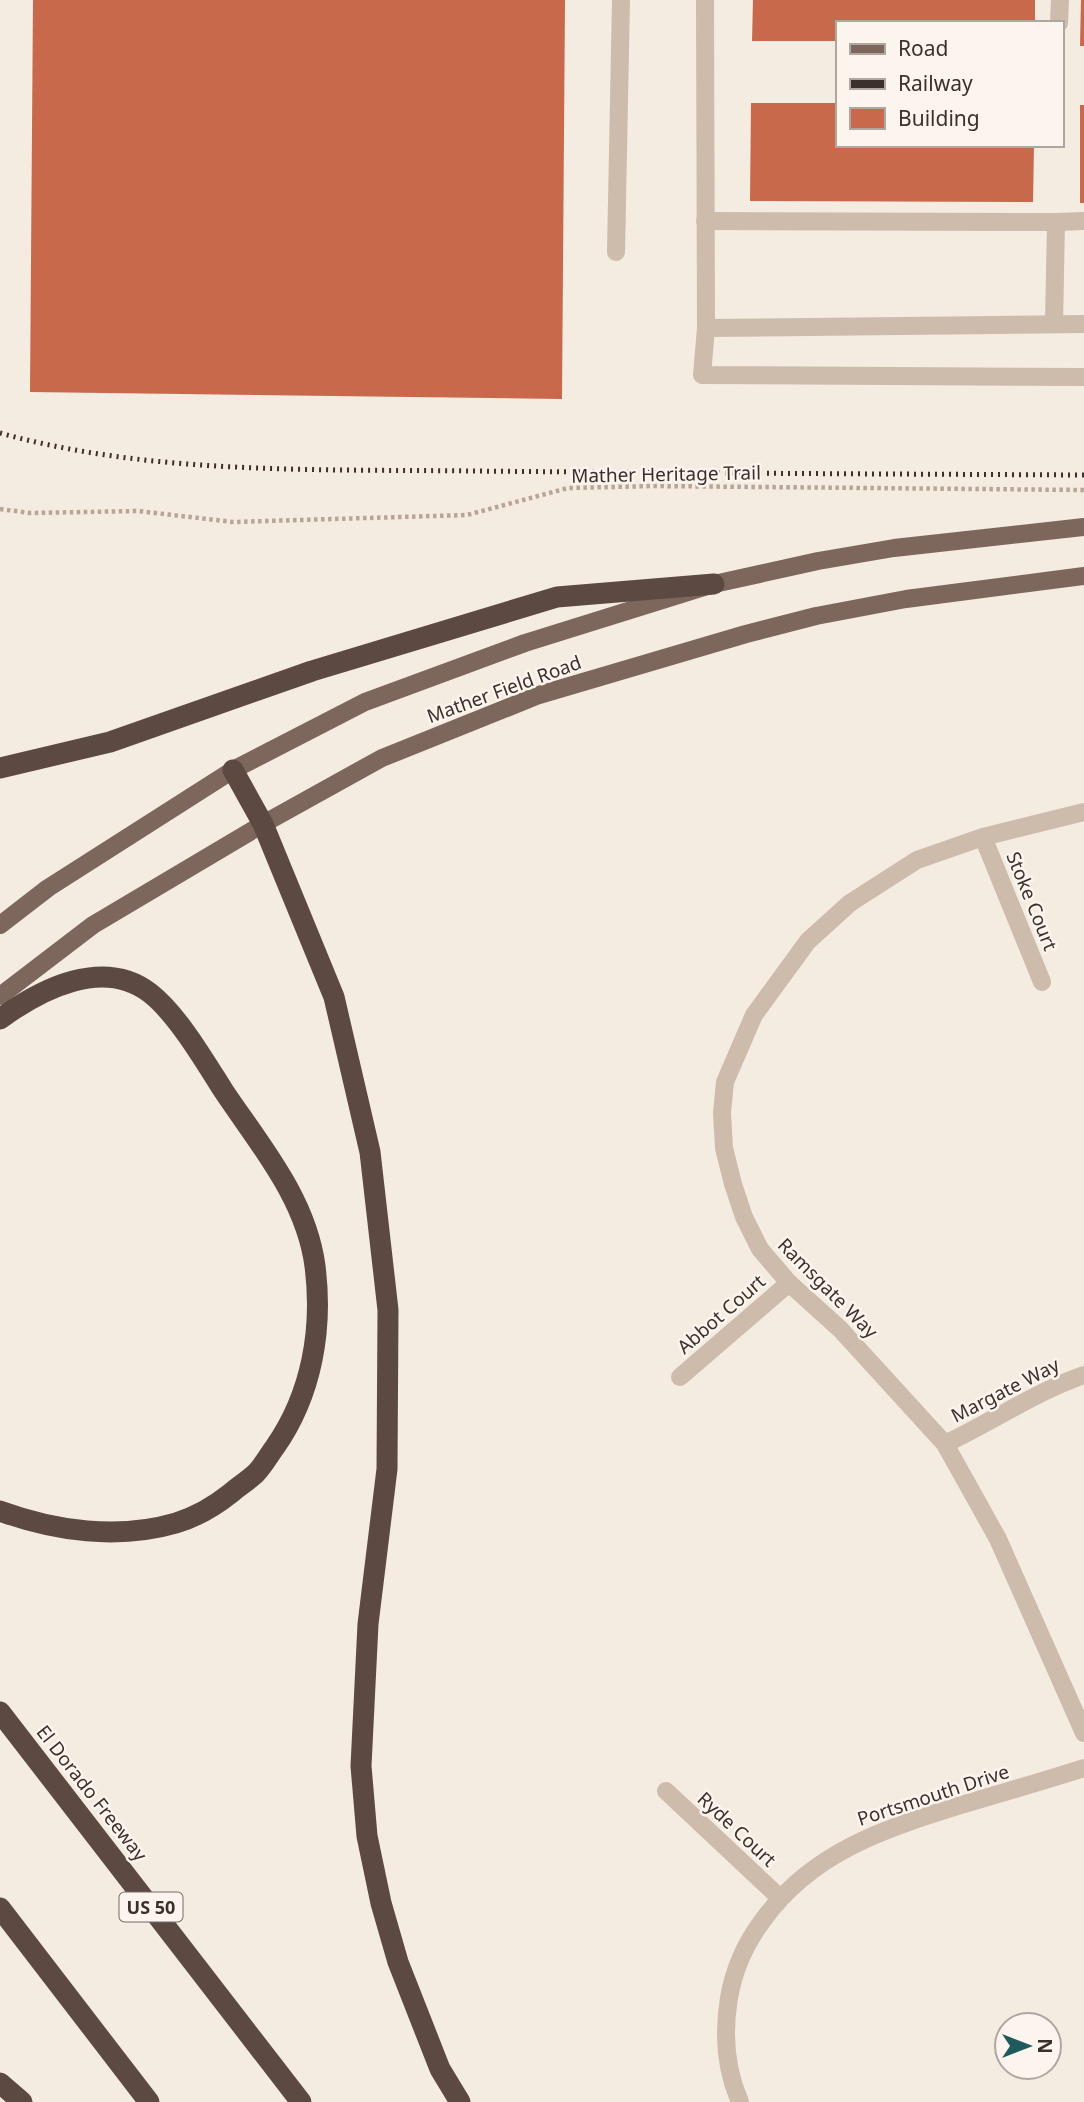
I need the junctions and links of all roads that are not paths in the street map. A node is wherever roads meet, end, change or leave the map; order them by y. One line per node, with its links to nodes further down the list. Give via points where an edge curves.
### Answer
1 (621, 0): 8 (street)
2 (705, 0): 5 (street)
3 (1060, 0): 4 (street)
4 (1059, 21)
5 (705, 221): 7 (street); 11 (street)
6 (1084, 221): 7 (street)
7 (1056, 222): 9 (street)
8 (616, 252)
9 (1054, 324): 10 (street); 11 (street)
10 (1084, 324)
11 (706, 328): 12 (street, via 702,375)
12 (1084, 377)
13 (1084, 527): 15 (main road, Mather Field Road, via 894,548)
14 (1084, 576): 19 (main road, Mather Field Road, via 906,599 816,616 539,695 382,758)
15 (714, 584): 16 (highway, via 557,597 312,671 110,742); 17 (main road, Mather Field Road, via 525,643 365,702)
16 (0, 768)
17 (233, 770): 19 (highway); 21 (main road, Mather Field Road, via 48,888)
18 (1084, 812): 20 (street, Ramsgate Way)
19 (263, 824): 23 (main road, Mather Field Road, via 93,925); 40 (highway, via 334,997 370,1152 388,1310 387,1469 368,1624 361,1766 367,1836 398,1962 440,2069)
20 (983, 837): 22 (street, Stoke Court); 25 (street, Ramsgate Way, via 918,860 850,903 808,942 754,1015 725,1082 724,1148 744,1217 760,1249)
21 (0, 925)
22 (1042, 982)
23 (0, 996)
24 (0, 1019): 29 (highway, via 19,1004 62,984 93,977 123,978 150,993 183,1029 294,1200 315,1265 318,1316 312,1366 287,1430 257,1472 217,1504 177,1523 134,1531 54,1528)
25 (789, 1283): 27 (street, Abbot Court); 28 (street, Ramsgate Way, via 840,1329)
26 (1084, 1375): 28 (street, Margate Way)
27 (680, 1377)
28 (945, 1444): 31 (street, Ramsgate Way, via 998,1539)
29 (0, 1511)
30 (0, 1712): 39 (highway, El Dorado Freeway / US 50)
31 (1084, 1733)
32 (1084, 1768): 34 (street, Portsmouth Drive, via 861,1839)
33 (666, 1791): 34 (street, Ryde Court)
34 (779, 1897): 41 (street, Portsmouth Drive, via 747,1942 732,1977 726,2052)
35 (0, 1908): 38 (highway)
36 (0, 2083): 37 (highway)
37 (22, 2102)
38 (149, 2102)
39 (301, 2102)
40 (460, 2102)
41 (740, 2102)

